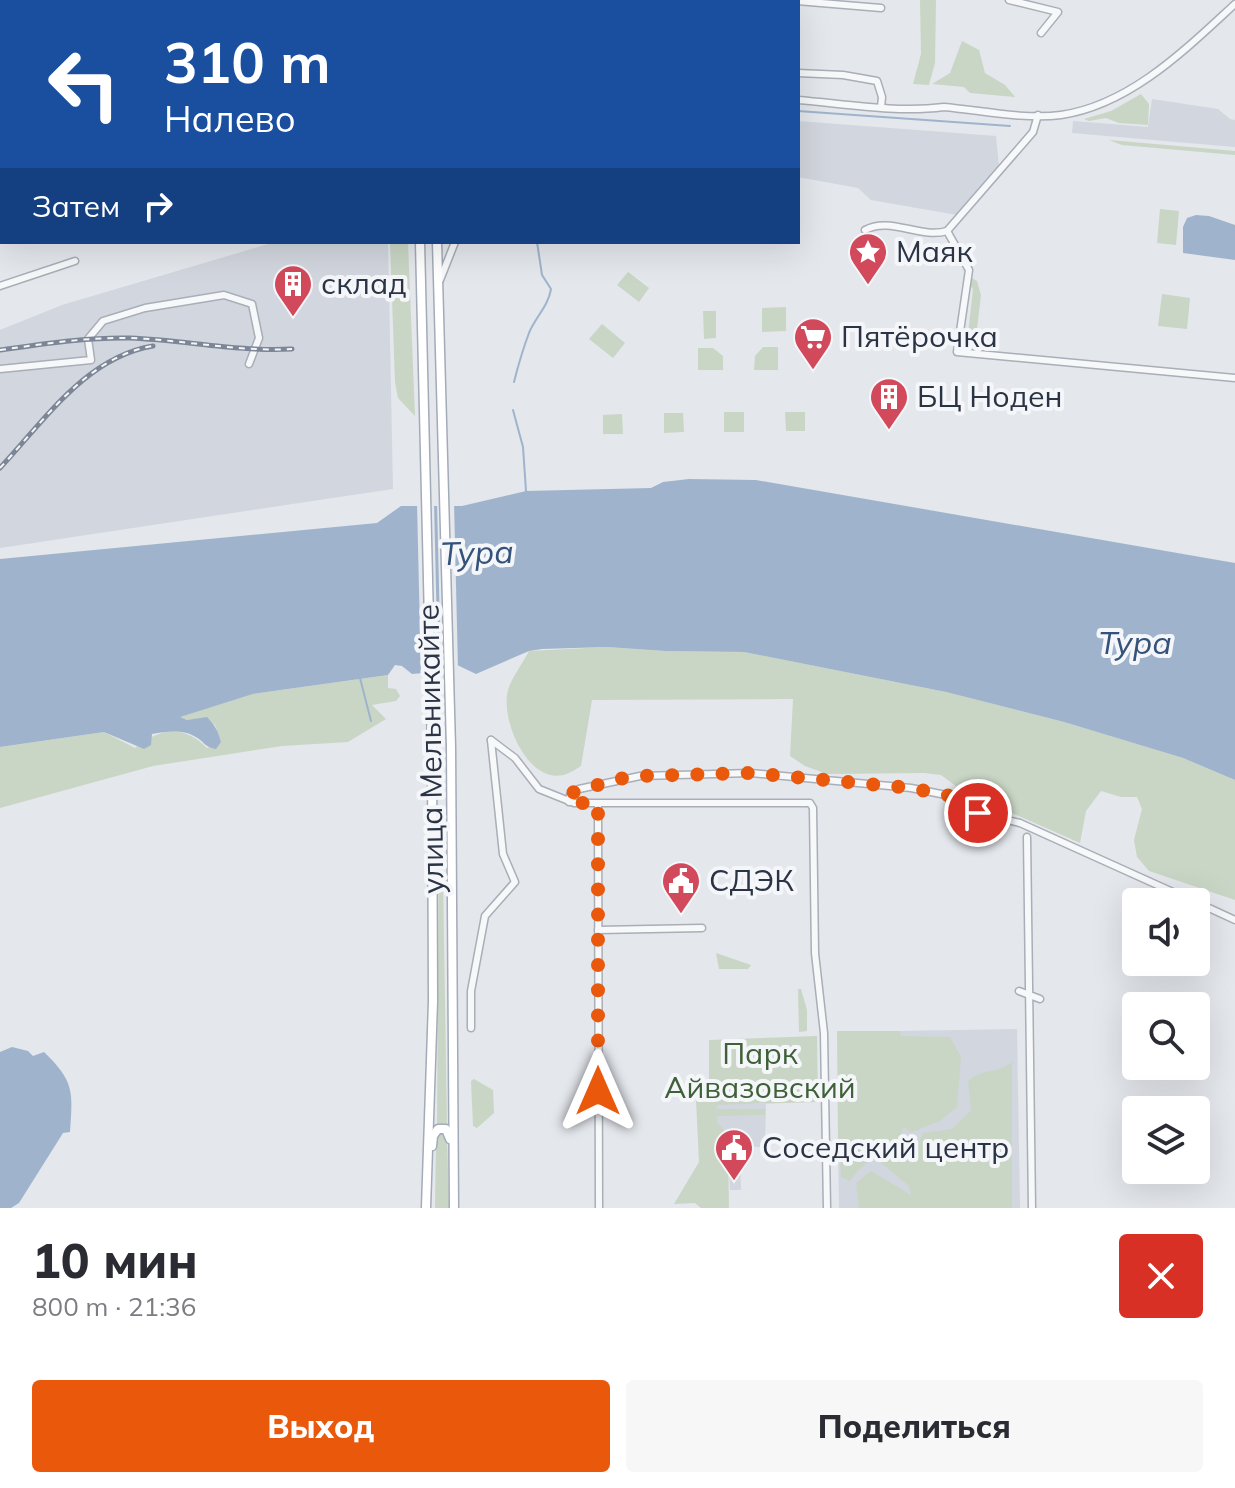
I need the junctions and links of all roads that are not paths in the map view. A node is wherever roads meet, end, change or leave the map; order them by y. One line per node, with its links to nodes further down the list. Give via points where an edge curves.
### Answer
1 (1009, 0): 5 (street, via 1058,12)
2 (800, 1): 4 (street)
3 (1235, 4): 9 (street, via 1139,83 1094,107)
4 (881, 8)
5 (1041, 33)
6 (800, 73): 8 (street, via 877,81)
7 (800, 100): 8 (street)
8 (881, 107): 9 (street)
9 (1038, 115): 11 (street, via 1033,132)
10 (865, 230): 11 (street, via 883,225)
11 (947, 231): 20 (street, via 969,270 957,352)
12 (420, 244): 34 (main road, улица Мельникайте, via 432,748 433,1001)
13 (437, 244): 17 (main road, улица Мельникайте)
14 (454, 244): 17 (street)
15 (75, 261): 16 (street)
16 (0, 286)
17 (437, 288): 33 (main road, улица Мельникайте, via 451,747)
18 (249, 364): 19 (street, via 259,338 252,304 224,295 103,321 88,339 91,360)
19 (0, 369)
20 (1235, 378)
21 (569, 802): 22 (street); 24 (street, via 579,789 656,775 751,773 911,788 951,796 978,813 1020,823); 32 (street, via 539,789 515,758 491,740 503,854 515,882 485,916 471,991)
22 (598, 804): 28 (street); 38 (street, via 810,803 813,808)
23 (1027, 837): 30 (street)
24 (1165, 888)
25 (1210, 908): 26 (street)
26 (1235, 920)
27 (702, 928): 28 (street)
28 (598, 930): 37 (street)
29 (1019, 991): 30 (street)
30 (1030, 995): 31 (street); 39 (street)
31 (1040, 999)
32 (471, 1028)
33 (453, 1175): 34 (main road, via 449,1133 442,1128 433,1136); 36 (main road, улица Мельникайте)
34 (426, 1181): 35 (main road, улица Мельникайте)
35 (426, 1208)
36 (454, 1208)
37 (599, 1208)
38 (827, 1208)
39 (1032, 1208)

